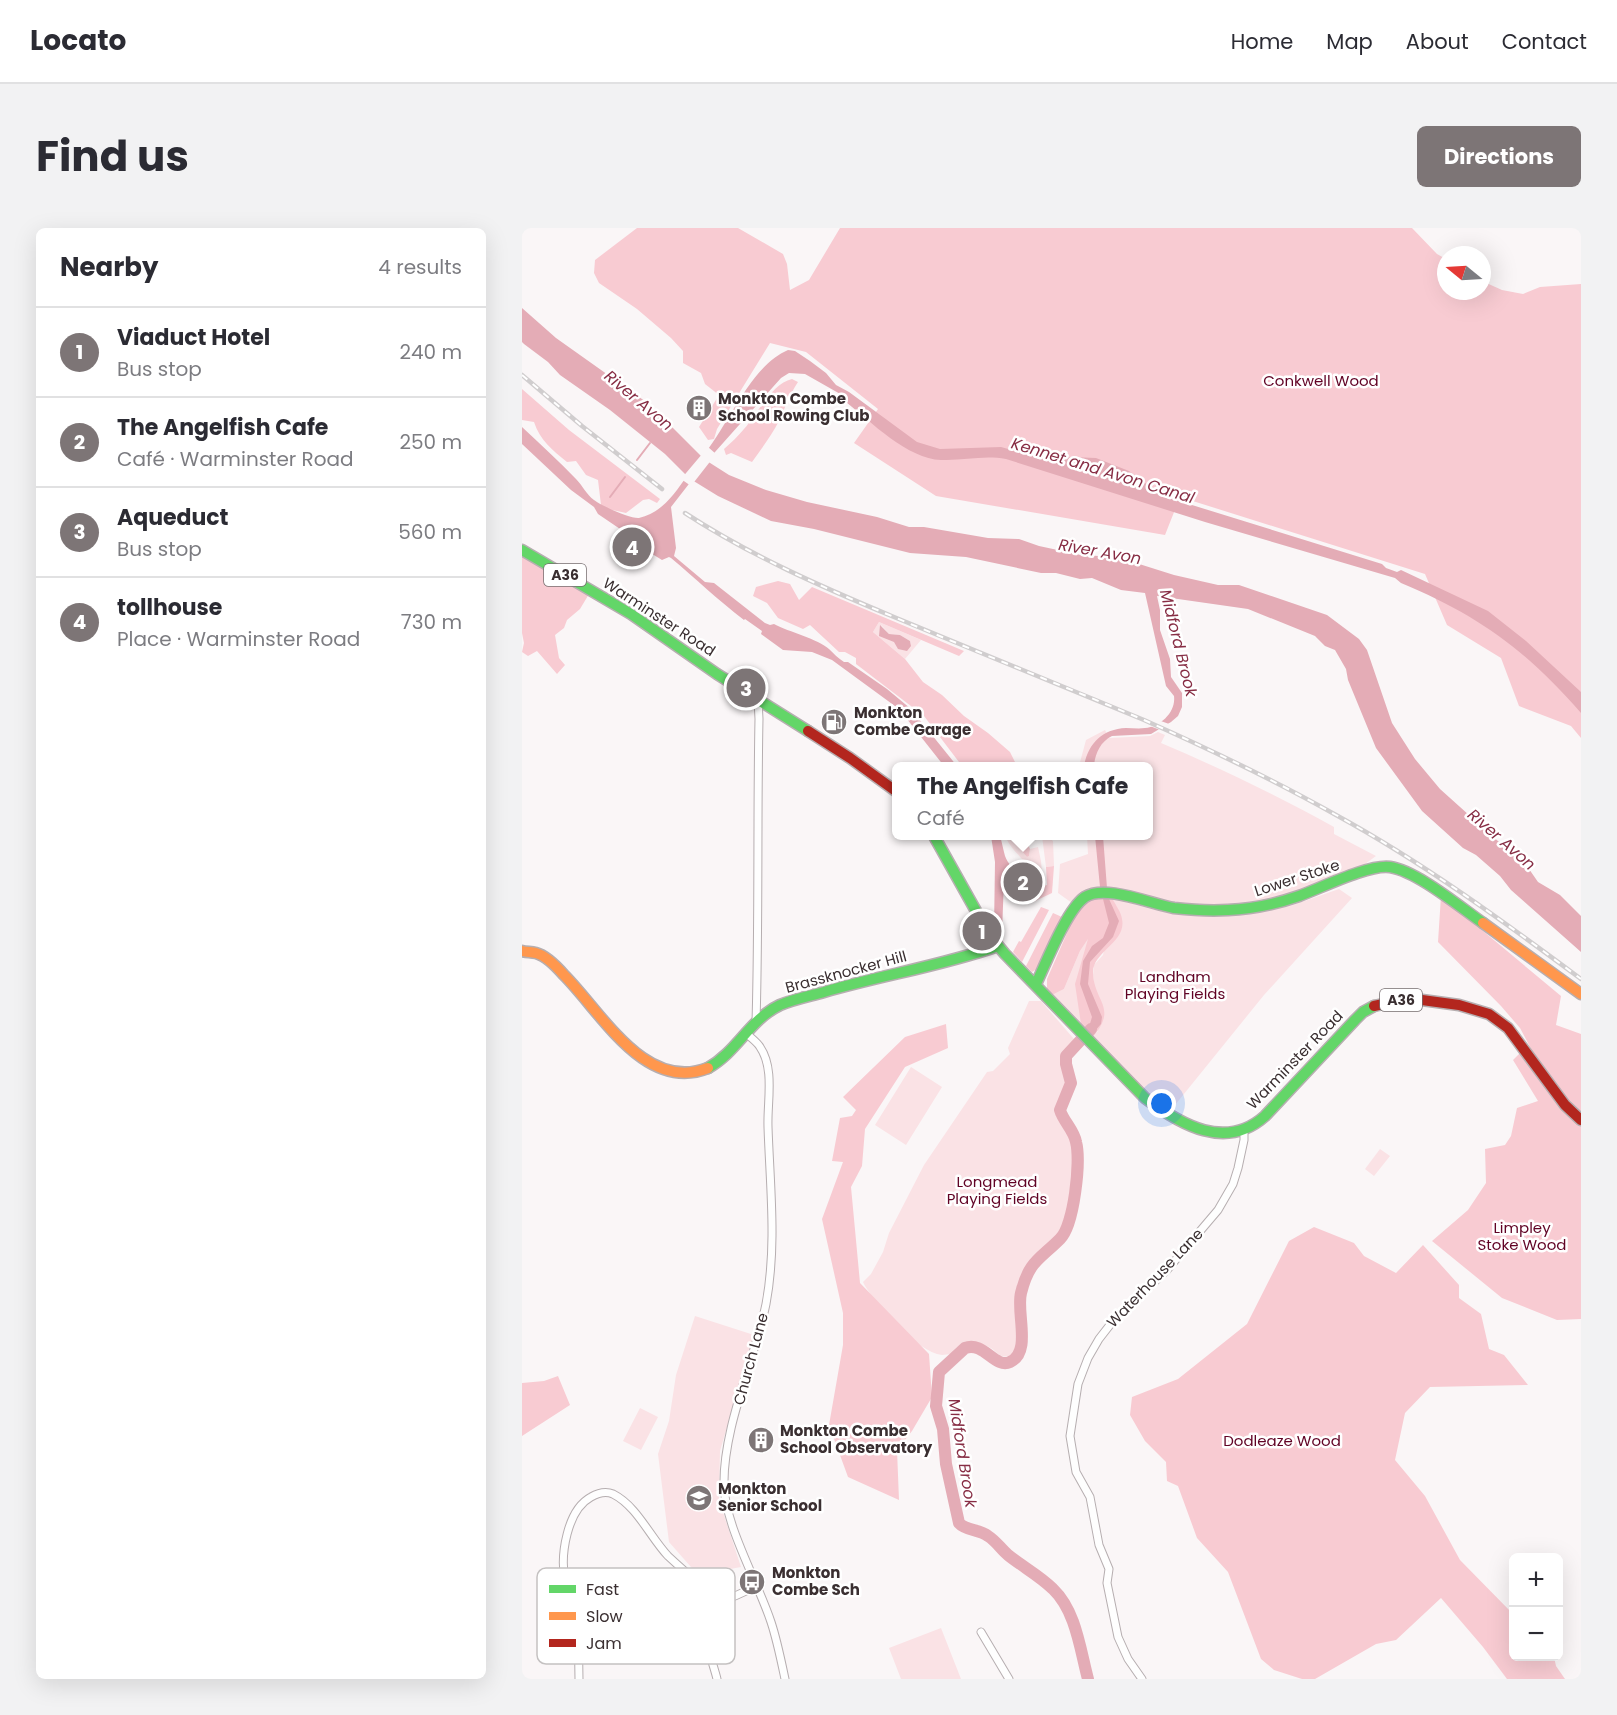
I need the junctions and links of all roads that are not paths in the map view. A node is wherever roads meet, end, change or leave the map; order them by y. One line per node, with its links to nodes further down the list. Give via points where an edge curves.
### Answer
1 (522, 550): 2 (main road, Warminster Road / A36, via 631,614)
2 (758, 700): 3 (main road, Warminster Road / A36); 9 (street)
3 (892, 788)
4 (936, 840): 5 (main road, Warminster Road)
5 (993, 947): 7 (main road, Warminster Road); 9 (main road, Brassknocker Hill, via 970,957 854,982 777,1006)
6 (522, 951): 10 (main road, Brassknocker Hill, via 541,954 558,967 635,1054 659,1070 702,1072 714,1066)
7 (1036, 984): 8 (main road, Lower Stoke, via 1072,911 1090,894 1109,893 1181,909 1250,909 1296,897 1368,870 1389,867 1442,894); 12 (main road, Warminster Road, via 1162,1111 1187,1124 1221,1132)
8 (1581, 994)
9 (756, 1022): 10 (main road, Brassknocker Hill)
10 (747, 1034): 15 (street, Church Lane, via 760,1047 769,1083 774,1229 766,1300 729,1438 724,1487 729,1515)
11 (1581, 1120): 12 (main road, Warminster Road / A36, via 1497,1019 1462,1005 1404,1000 1363,1012 1263,1117)
12 (1244, 1130): 22 (street, Waterhouse Lane, via 1233,1184 1218,1210 1167,1270 1098,1339 1078,1384 1070,1436 1076,1472 1090,1497 1099,1545 1109,1569 1107,1583 1118,1637)
13 (564, 1568): 14 (street, via 574,1514 582,1503 601,1493 613,1494 633,1511)
14 (682, 1568)
15 (757, 1586): 16 (street); 20 (street, Church Lane)
16 (735, 1596)
17 (981, 1632): 21 (street)
18 (713, 1664): 19 (street)
19 (717, 1679)
20 (786, 1679)
21 (1009, 1679)
22 (1142, 1679)

